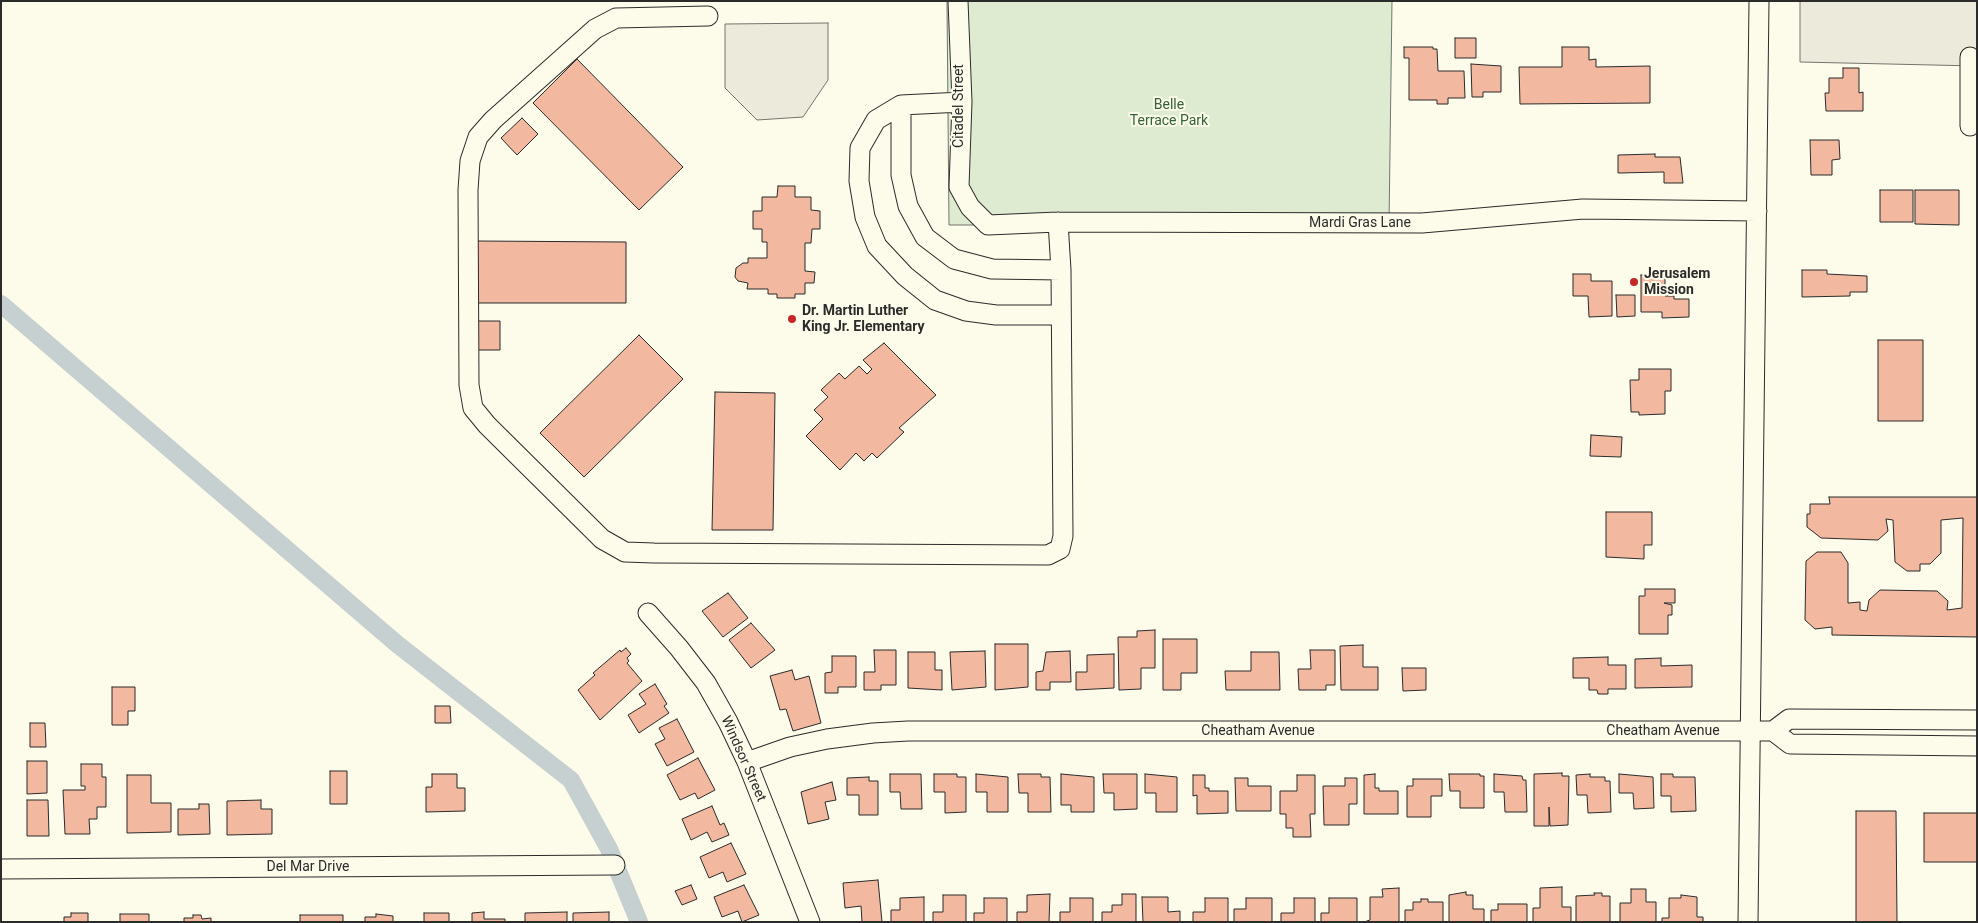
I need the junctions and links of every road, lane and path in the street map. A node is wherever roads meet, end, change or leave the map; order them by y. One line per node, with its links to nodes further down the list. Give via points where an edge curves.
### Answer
1 (958, 1): 5 (street, Citadel Street)
2 (1759, 1): 9 (street)
3 (708, 16): 12 (street, via 616,18 595,29 493,120 478,137 470,161 469,385 473,408 602,539 625,552 1048,555 1060,549 1063,536)
4 (1970, 57): 7 (street)
5 (962, 102): 6 (street); 8 (street, Citadel Street, via 959,187)
6 (901, 105): 11 (street, via 902,175 908,206 925,237 954,259 992,269); 12 (street, via 876,120 860,148 858,181 865,217 877,246 905,276 935,300 966,311)
7 (1970, 126)
8 (970, 208): 10 (street, Mardi Gras Lane, via 988,225)
9 (1757, 211): 10 (street, Mardi Gras Lane, via 1583,210 1422,223); 15 (street)
10 (1058, 222): 11 (street)
11 (1061, 270): 12 (street)
12 (1060, 315)
13 (648, 614): 18 (street, Windsor Street, via 706,683)
14 (1977, 720): 16 (street, Cheatham Avenue, via 1789,719)
15 (1751, 731): 16 (street, Cheatham Avenue); 18 (street, Cheatham Avenue, via 908,731 827,739 790,747); 22 (street)
16 (1773, 731): 17 (street, via 1790,744)
17 (1977, 746)
18 (747, 762): 21 (street, Windsor Street)
19 (615, 865): 20 (street, Del Mar Drive)
20 (1, 869)
21 (810, 922)
22 (1748, 922)

